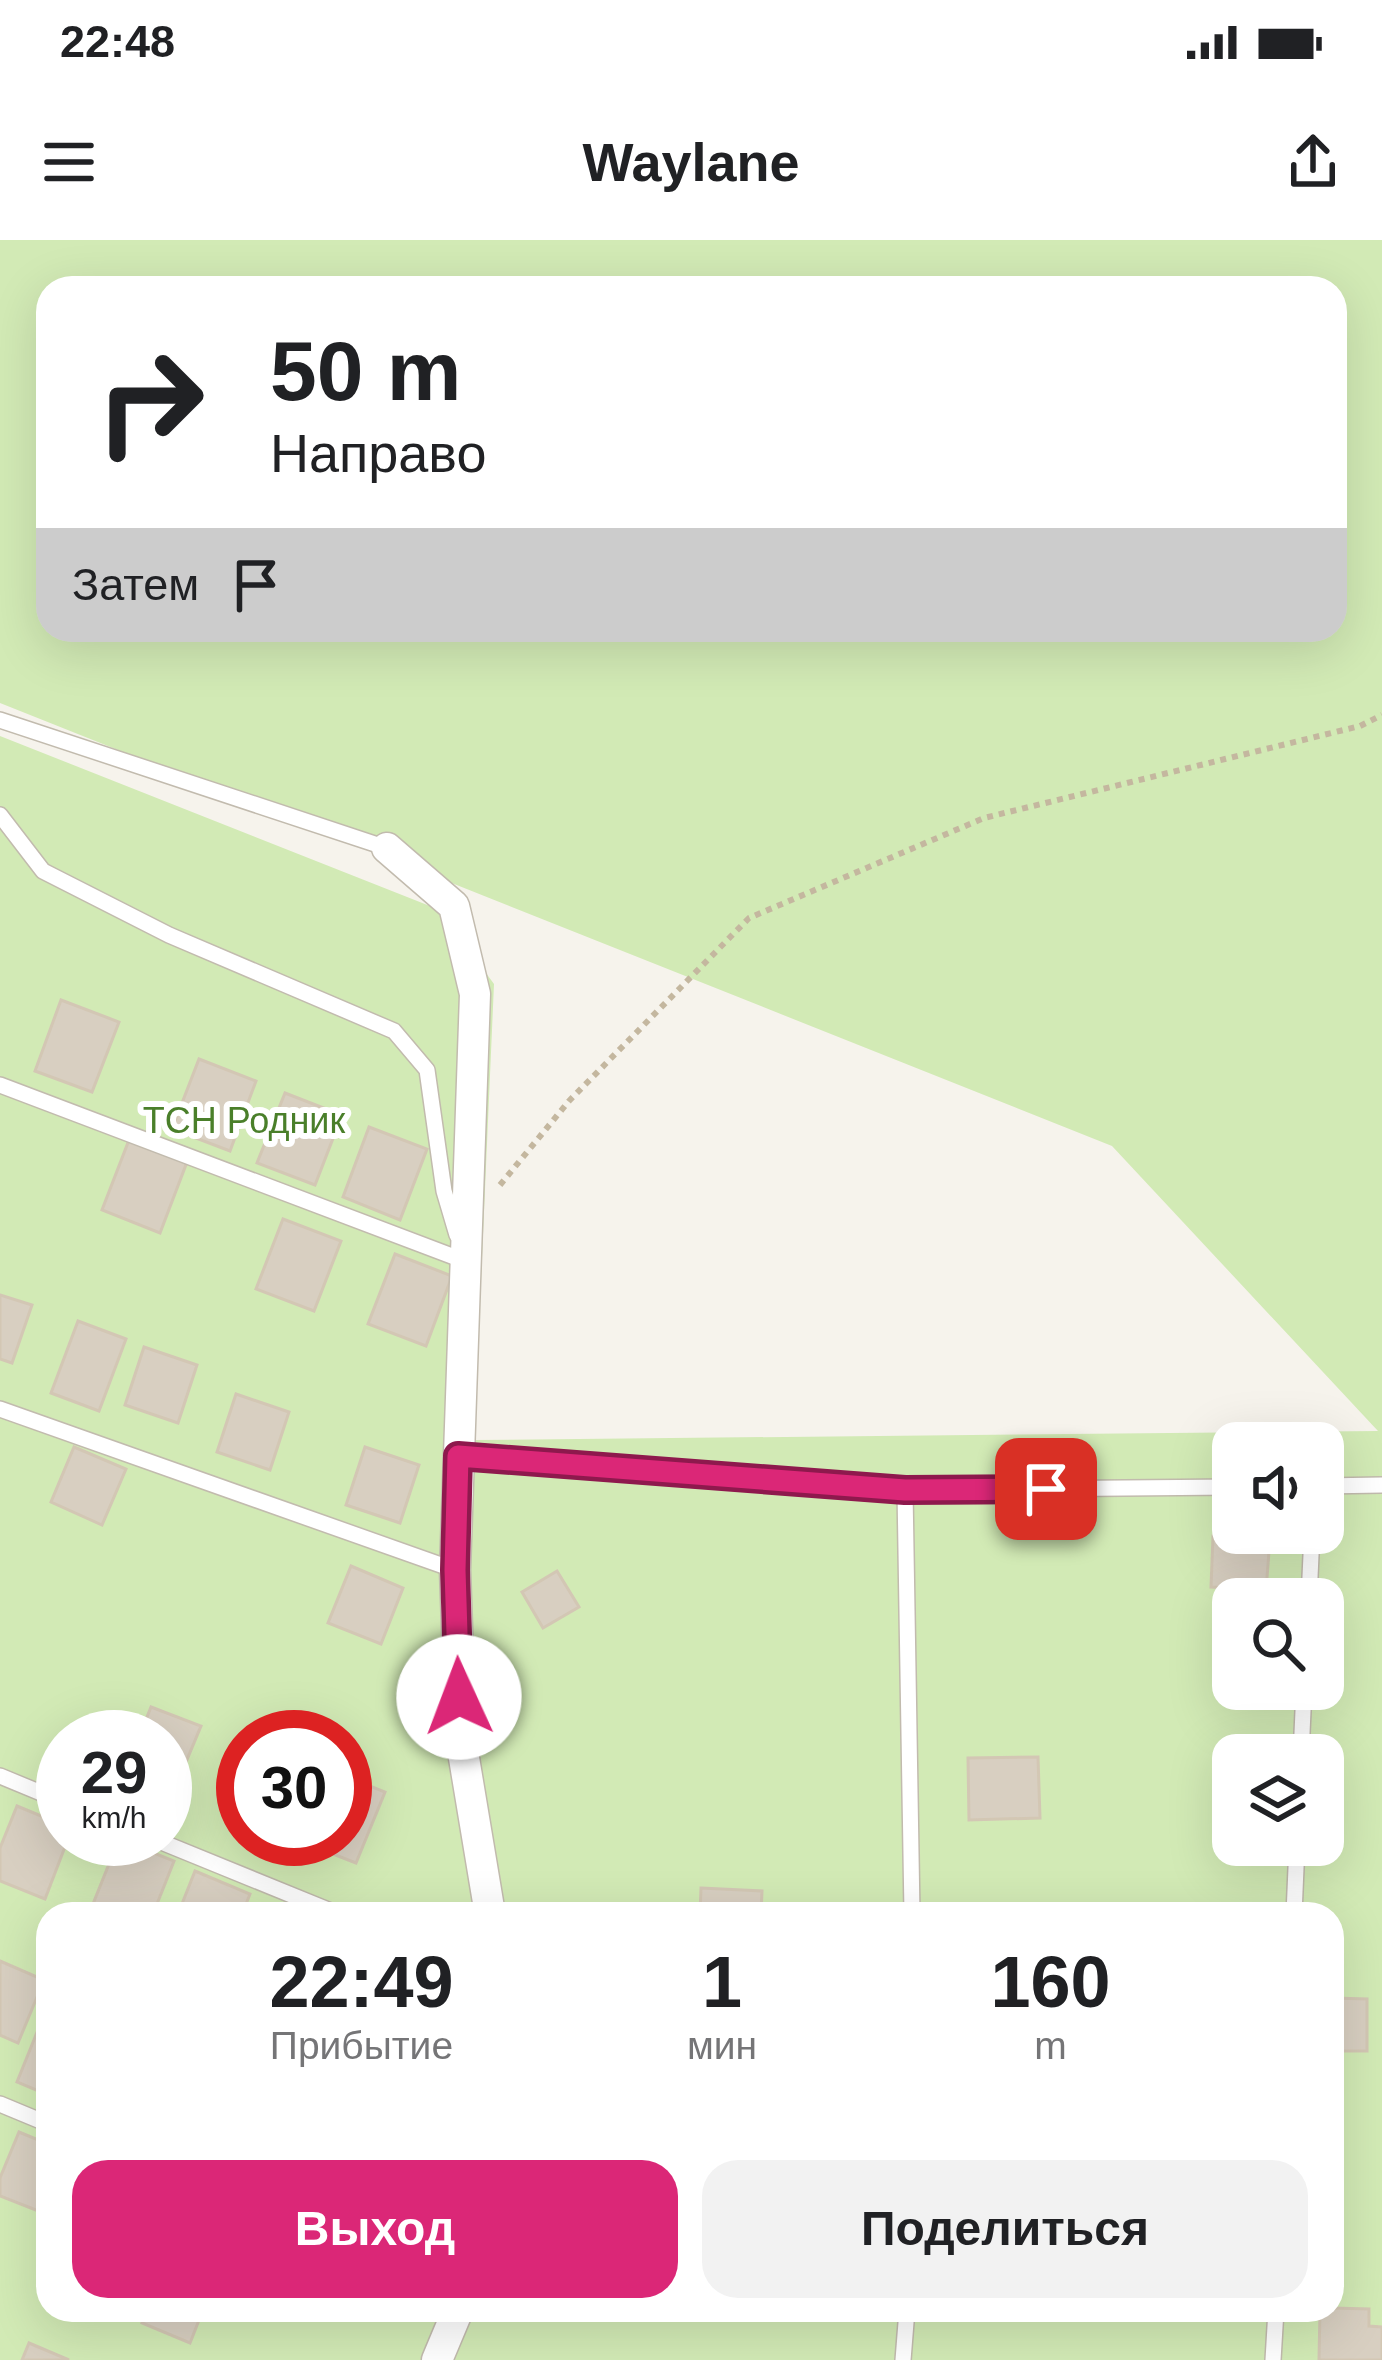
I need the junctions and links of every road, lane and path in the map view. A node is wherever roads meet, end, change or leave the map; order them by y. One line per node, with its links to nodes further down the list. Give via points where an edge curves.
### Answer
1 (1382, 715): 6 (path, via 984,818 749,918 569,1101)
2 (0, 720): 4 (lane)
3 (0, 815): 7 (lane, via 43,871 394,1031 427,1070 444,1191)
4 (387, 848): 6 (street, via 454,907 475,994)
5 (0, 1085): 7 (lane)
6 (467, 1224): 7 (street)
7 (465, 1261): 9 (street)
8 (0, 1409): 14 (lane)
9 (458, 1456): 13 (lane); 14 (street)
10 (1382, 1485): 12 (lane)
11 (1212, 1486): 13 (lane)
12 (1344, 1486)
13 (905, 1490): 21 (lane)
14 (455, 1570): 20 (street, via 461,1740)
15 (0, 1776): 16 (lane)
16 (36, 1791)
17 (192, 1854): 19 (lane)
18 (1296, 1866): 22 (lane)
19 (309, 1902)
20 (488, 1902)
21 (912, 1902)
22 (1295, 1902)
23 (0, 2104): 24 (lane)
24 (36, 2119)
25 (453, 2322): 28 (street)
26 (906, 2322): 29 (lane)
27 (1275, 2322): 30 (lane)
28 (437, 2360)
29 (903, 2360)
30 (1273, 2360)

